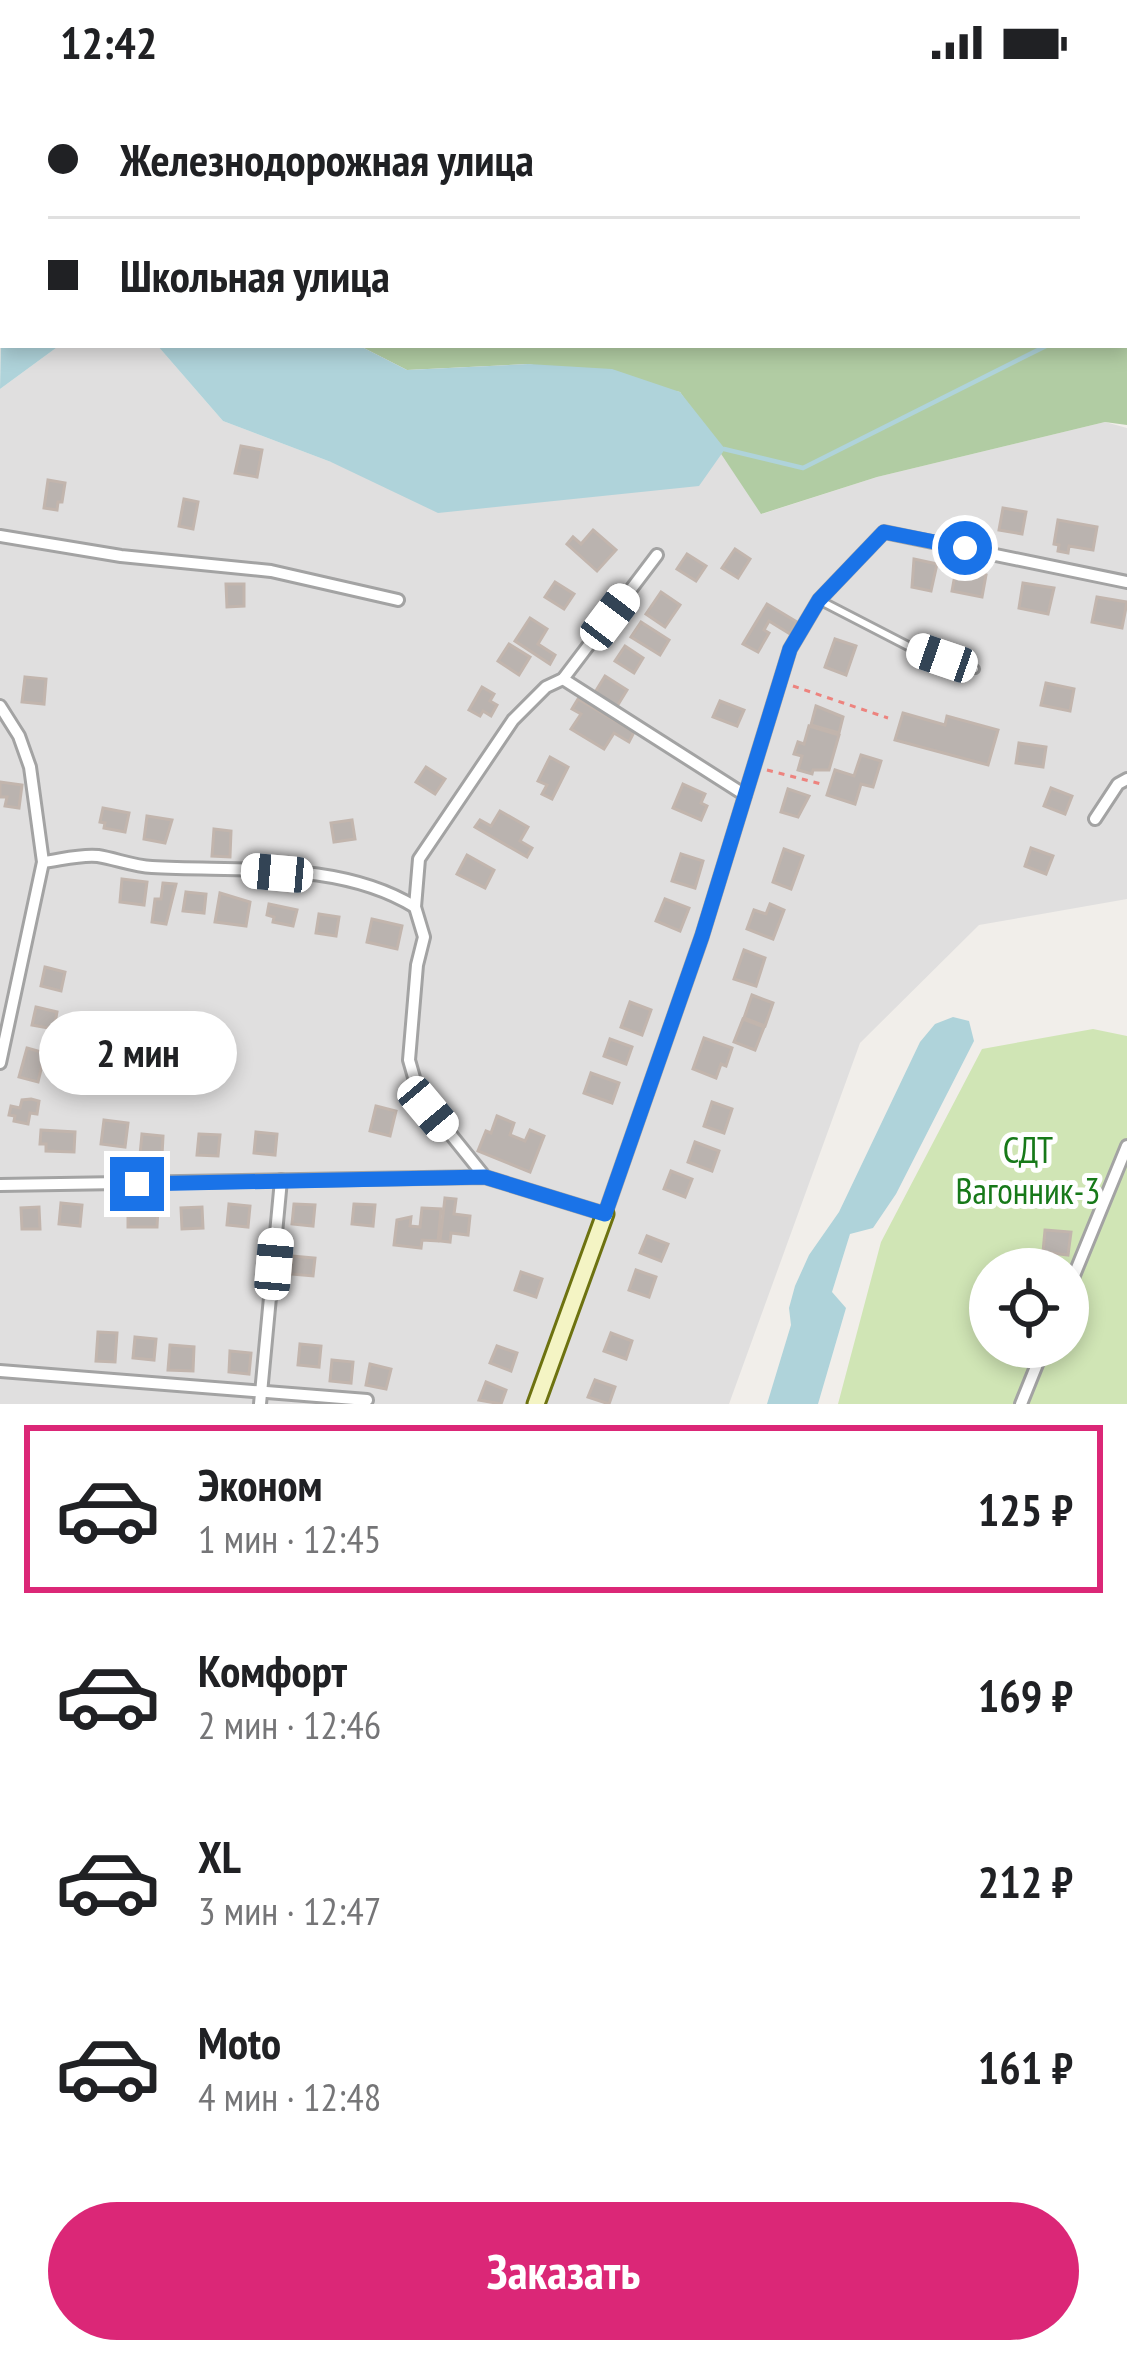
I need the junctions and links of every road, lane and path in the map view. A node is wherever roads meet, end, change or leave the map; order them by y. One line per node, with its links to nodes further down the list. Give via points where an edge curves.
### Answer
1 (0, 536): 4 (street, via 271,571)
2 (657, 555): 7 (street)
3 (1127, 582): 5 (street, via 884,532)
4 (398, 600)
5 (819, 600): 6 (lane, via 910,647); 8 (street)
6 (975, 669)
7 (563, 680): 14 (street); 17 (street, via 513,720 419,859)
8 (780, 681): 10 (path); 11 (street)
9 (0, 706): 16 (street, via 29,767)
10 (888, 718)
11 (754, 766): 13 (path); 14 (street)
12 (1127, 779): 15 (street)
13 (821, 784)
14 (745, 795): 23 (street)
15 (1095, 819)
16 (43, 862): 17 (street, via 93,855 151,867 338,878); 18 (street)
17 (415, 907): 20 (street, via 424,938 414,1078 428,1109)
18 (0, 1063)
19 (1127, 1146): 24 (street)
20 (485, 1177): 21 (street); 23 (street)
21 (281, 1180): 22 (street); 27 (street)
22 (0, 1185)
23 (605, 1214): 30 (street)
24 (1085, 1248)
25 (1036, 1368): 31 (street)
26 (0, 1371): 27 (street)
27 (262, 1389): 28 (street); 29 (street)
28 (367, 1400)
29 (260, 1404)
30 (536, 1404)
31 (1021, 1404)

